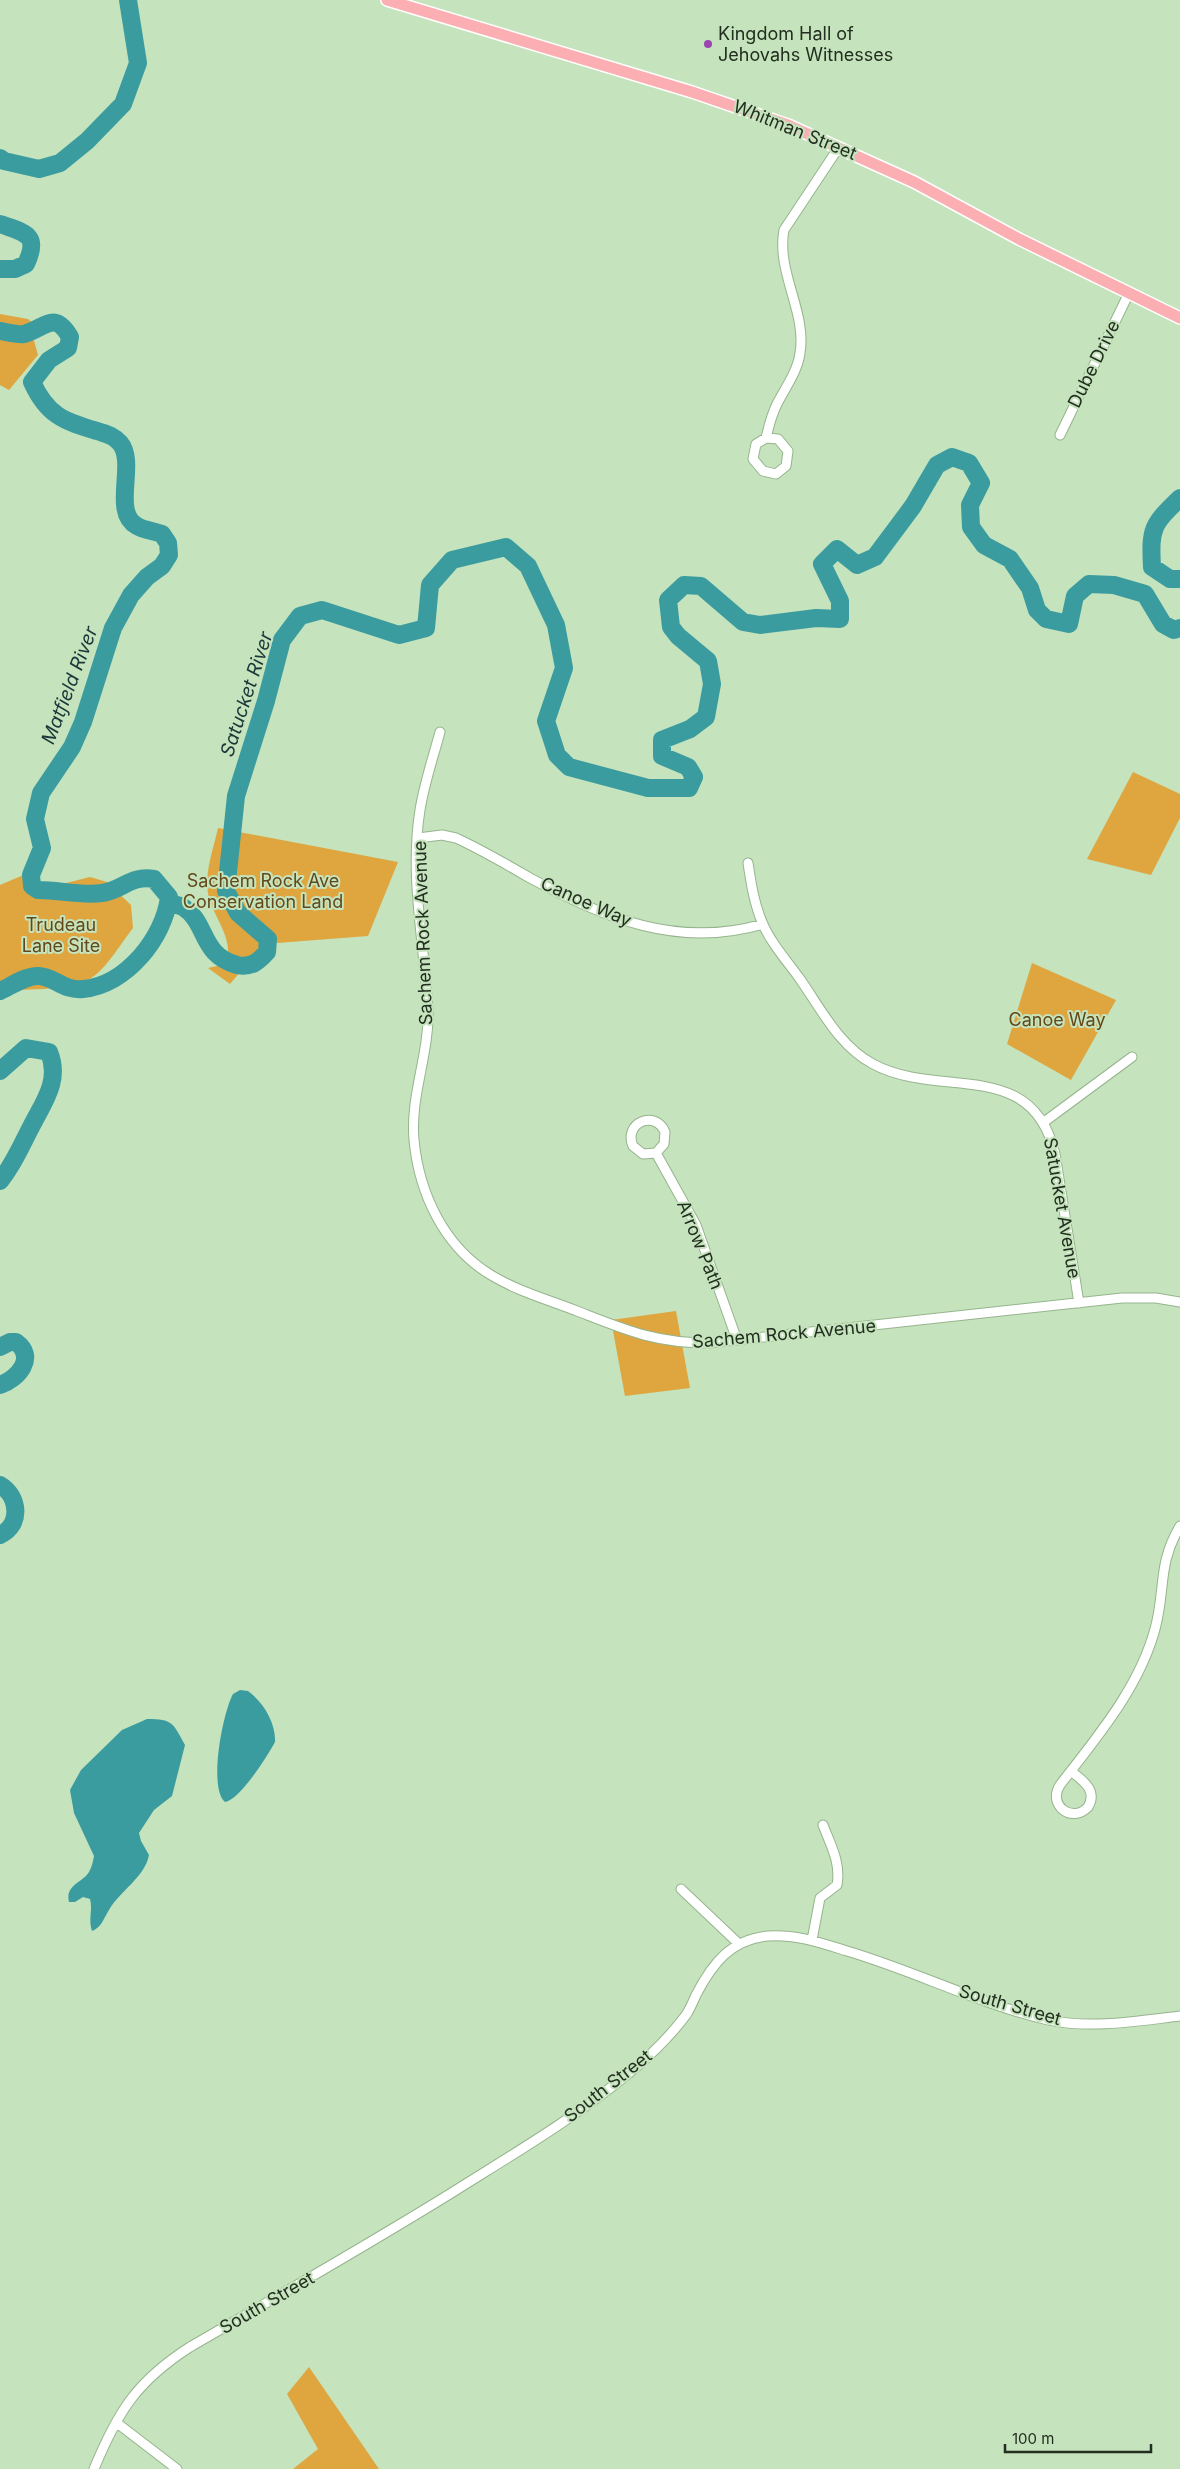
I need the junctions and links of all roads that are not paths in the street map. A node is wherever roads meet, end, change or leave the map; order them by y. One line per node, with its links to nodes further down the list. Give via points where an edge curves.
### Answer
1 (387, 0): 2 (main road, Whitman Street, via 738,107)
2 (839, 148): 3 (main road, Whitman Street, via 914,182); 6 (street, via 784,230 784,262 798,322 800,353 772,414)
3 (1129, 293): 4 (main road, Whitman Street); 5 (street, Dube Drive)
4 (1180, 318)
5 (1060, 435)
6 (766, 438): 6 (street, via 778,439 788,451 786,466 776,474 763,471 752,460 756,444)
7 (440, 732): 8 (street, Sachem Rock Avenue, via 423,794)
8 (418, 838): 10 (street, Canoe Way, via 456,838 600,912 647,928 715,933); 16 (street, Sachem Rock Avenue, via 418,909 428,1026 415,1093 413,1129 421,1178 443,1227 468,1257 492,1275 571,1308 654,1339 697,1343)
9 (748, 863): 10 (street, Satucket Avenue)
10 (762, 924): 12 (street, Satucket Avenue, via 832,1026 864,1059 903,1075 987,1087 1011,1094 1031,1105)
11 (1132, 1057): 12 (street)
12 (1044, 1122): 15 (street, Satucket Avenue, via 1051,1137 1062,1191)
13 (656, 1153): 16 (street, Arrow Path, via 696,1225)
14 (1180, 1302): 15 (street, Sachem Rock Avenue, via 1143,1297)
15 (1079, 1303): 16 (street, Sachem Rock Avenue)
16 (737, 1340)
17 (1180, 1526): 18 (street, via 1165,1559 1158,1614 1145,1655 1110,1719)
18 (1071, 1771): 18 (street, via 1091,1793 1090,1804 1078,1814 1063,1810 1056,1800 1059,1787)
19 (823, 1825): 21 (street, via 836,1856 839,1876 837,1886 820,1898)
20 (681, 1889): 22 (street)
21 (812, 1940): 22 (street, South Street, via 771,1936); 23 (street, South Street, via 1048,2020 1098,2024)
22 (739, 1944): 24 (street, South Street, via 711,1968 688,2013 647,2058 618,2082 520,2151 171,2360 134,2392)
23 (1180, 2016)
24 (117, 2422): 25 (street, South Street); 26 (street)
25 (94, 2469)
26 (177, 2469)

